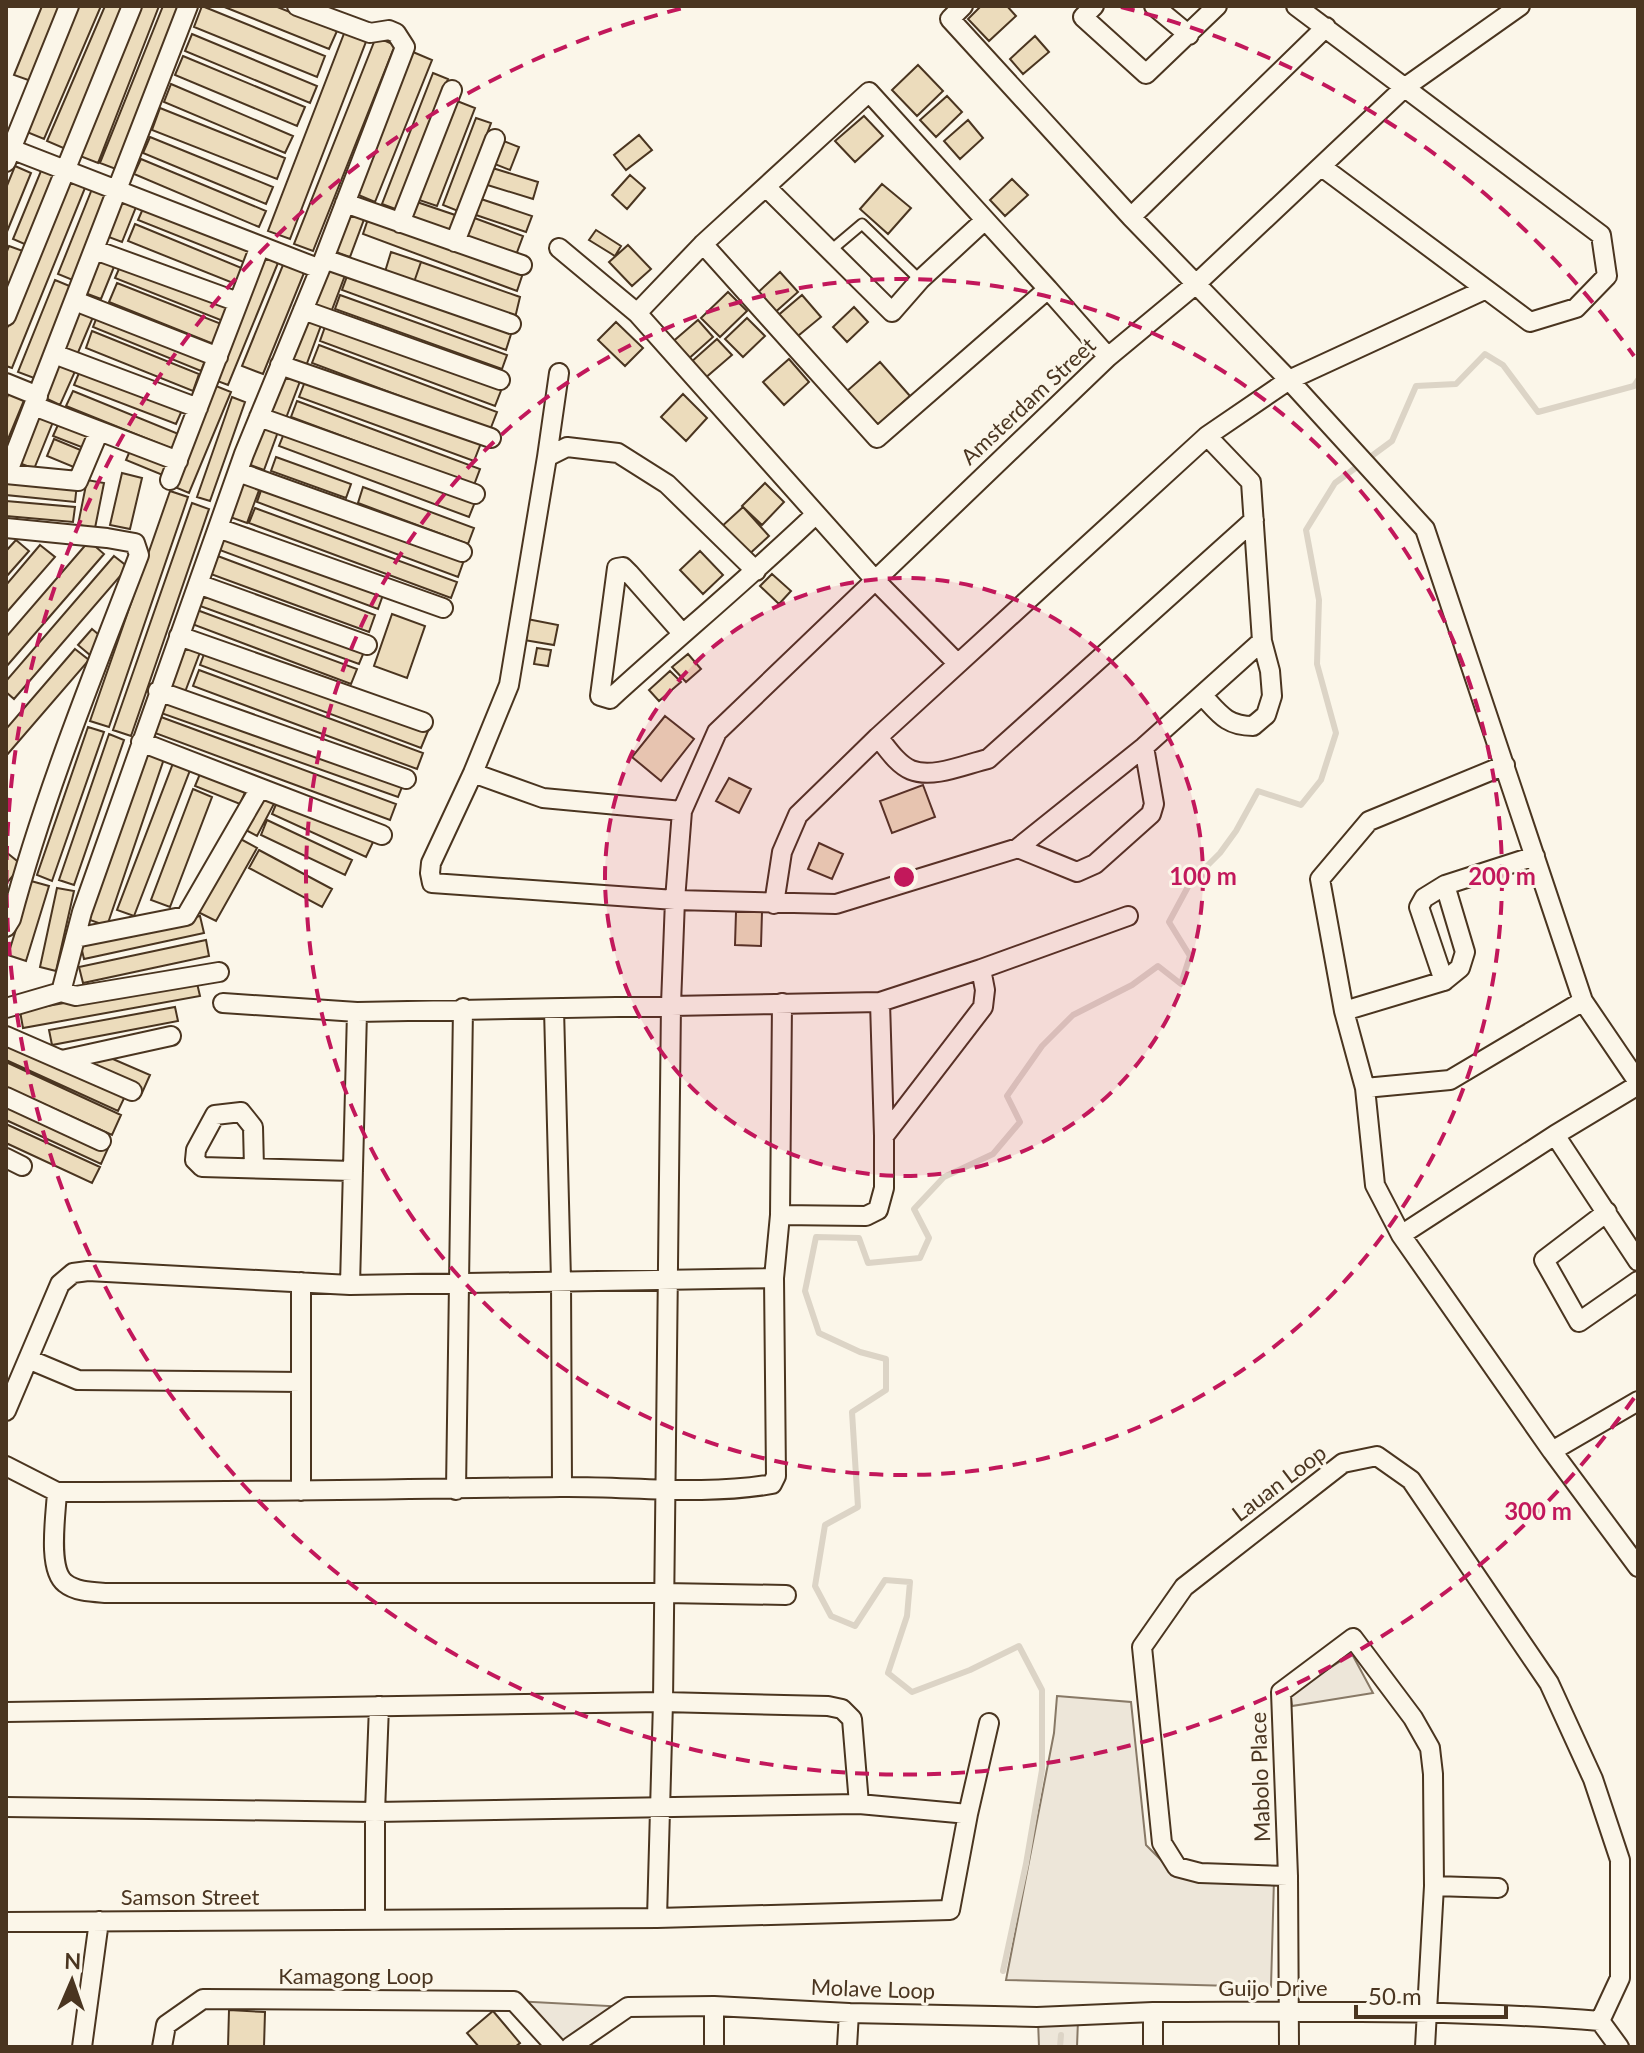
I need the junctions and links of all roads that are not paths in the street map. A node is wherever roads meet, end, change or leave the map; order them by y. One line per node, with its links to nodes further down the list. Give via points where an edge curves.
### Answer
1 (69, 6): 16 (street)
2 (132, 6): 18 (street)
3 (188, 6): 20 (street)
4 (297, 6): 21 (street, via 370,33 389,30 405,47)
5 (963, 6): 22 (street, via 950,19)
6 (1094, 6): 12 (street, via 1083,17 1146,74)
7 (1154, 6): 12 (street)
8 (1217, 6): 12 (street)
9 (1296, 6): 11 (street)
10 (1520, 6): 13 (street, Amsterdam Street)
11 (1326, 27): 13 (street); 22 (street)
12 (1189, 35)
13 (1404, 88): 17 (street, Amsterdam Street); 36 (street, via 1601,235 1607,276 1576,308 1530,322)
14 (452, 90): 24 (street)
15 (495, 139): 25 (street)
16 (9, 156): 18 (street)
17 (1322, 167): 34 (street, Amsterdam Street); 36 (street)
18 (66, 170): 20 (street); 41 (street)
19 (766, 187): 23 (street, via 869,92); 26 (street); 30 (street)
20 (119, 191): 27 (street); 29 (street)
21 (345, 203): 24 (street); 31 (street)
22 (1131, 217): 34 (street)
23 (985, 220): 33 (street); 35 (street)
24 (400, 223): 25 (street)
25 (455, 242): 32 (street)
26 (703, 244): 35 (street, via 877,438); 40 (street)
27 (260, 246): 31 (street); 38 (street)
28 (559, 248): 40 (street)
29 (95, 250): 37 (street); 38 (street)
30 (830, 251): 33 (lane, via 862,224); 33 (street, via 892,312)
31 (322, 264): 39 (street); 42 (street)
32 (522, 265)
33 (920, 280)
34 (1196, 284): 45 (street, Amsterdam Street); 49 (street)
35 (1048, 289): 45 (street)
36 (1484, 290): 49 (street)
37 (75, 301): 43 (street); 44 (street)
38 (238, 302): 44 (street)
39 (303, 310): 46 (street); 48 (street)
40 (637, 313): 63 (street)
41 (6, 316)
42 (511, 324)
43 (54, 354): 51 (street); 52 (street)
44 (218, 357): 52 (street)
45 (1108, 357): 69 (street, Amsterdam Street)
46 (280, 365): 53 (street); 56 (street)
47 (559, 373): 57 (street)
48 (500, 380)
49 (1289, 380): 55 (street); 83 (street, via 1425,529)
50 (6, 383): 51 (street)
51 (36, 401): 54 (street); 60 (street)
52 (198, 408): 58 (street)
53 (259, 417): 59 (street); 62 (street)
54 (99, 431): 58 (street); 60 (street, via 78,481)
55 (1207, 436): 64 (street, via 1251,482); 76 (street)
56 (491, 438)
57 (547, 457): 68 (street, via 567,447 618,453 667,484); 84 (street, via 509,685)
58 (178, 461): 61 (street)
59 (238, 472): 66 (street); 67 (street)
60 (6, 474)
61 (170, 480)
62 (475, 494)
63 (816, 514): 68 (street); 69 (street)
64 (1254, 520): 74 (street); 80 (street, via 988,759 937,772 911,770)
65 (6, 528): 95 (street, via 135,543 139,555)
66 (218, 528): 70 (street); 71 (street)
67 (462, 552)
68 (756, 571): 72 (street)
69 (875, 580): 76 (street); 87 (street, Amsterdam Street, via 717,732)
70 (198, 584): 73 (street); 75 (street)
71 (443, 608)
72 (682, 633): 72 (street, via 610,699 600,696 617,568 623,567)
73 (179, 636): 77 (street); 79 (street)
74 (1262, 641): 78 (street); 78 (street, via 1272,696 1266,715 1253,726 1239,726 1226,721)
75 (367, 645)
76 (957, 663): 80 (street)
77 (158, 691): 81 (street); 85 (street)
78 (1202, 695): 82 (street)
79 (423, 722)
80 (878, 737): 93 (street, via 798,815 782,852)
81 (141, 742): 86 (street); 96 (street)
82 (1144, 747): 89 (street); 89 (street, via 1154,804 1151,814 1095,864 1077,872)
83 (1505, 765): 90 (street); 109 (street, via 1369,821 1320,879)
84 (473, 773): 87 (street, via 543,798); 92 (street, via 431,863 432,883)
85 (406, 779)
86 (260, 788): 88 (street); 96 (street, via 186,916)
87 (682, 811): 92 (street, Amsterdam Street)
88 (382, 835)
89 (1018, 848): 93 (street, via 836,904)
90 (1535, 856): 91 (street); 101 (street)
91 (1445, 885): 99 (street, via 1465,952 1460,968); 99 (street, via 1419,907)
92 (675, 900): 93 (street); 105 (street, Amsterdam Street)
93 (774, 904)
94 (1128, 916): 97 (street)
95 (6, 927)
96 (75, 938): 100 (street)
97 (981, 969): 102 (street); 119 (street, via 983,1007)
98 (219, 972): 100 (street, via 76,996)
99 (1444, 981): 109 (street)
100 (61, 992): 106 (street)
101 (1583, 1001): 114 (street); 115 (street, via 1450,1080)
102 (880, 1002): 104 (street); 119 (street)
103 (223, 1003): 110 (street)
104 (782, 1003): 105 (street); 124 (street)
105 (671, 1004): 108 (street); 128 (street, Amsterdam Street)
106 (6, 1008)
107 (463, 1008): 108 (street); 110 (street); 132 (street)
108 (554, 1009): 129 (street)
109 (1344, 1011): 115 (street)
110 (357, 1012): 122 (street)
111 (6, 1036): 113 (street)
112 (171, 1036): 113 (street)
113 (62, 1060): 116 (street)
114 (1638, 1084): 118 (street)
115 (1365, 1088): 125 (street, via 1375,1185)
116 (132, 1091)
117 (6, 1097): 120 (street)
118 (1555, 1135): 123 (street); 125 (street)
119 (884, 1136): 124 (street, via 884,1188 878,1210 866,1216)
120 (101, 1141)
121 (254, 1168): 122 (street)
122 (353, 1171): 133 (street)
123 (1607, 1212): 126 (street); 130 (street, via 1544,1260 1579,1322)
124 (780, 1215): 127 (street)
125 (1401, 1235): 138 (street)
126 (1638, 1261)
127 (774, 1278): 128 (street); 142 (street, via 772,1484)
128 (667, 1279): 129 (street); 142 (street, Amsterdam Street)
129 (561, 1280): 132 (street); 140 (street)
130 (1638, 1281)
131 (301, 1282): 133 (street); 134 (street, via 73,1273 60,1284); 135 (street)
132 (461, 1283): 133 (street); 141 (street)
133 (350, 1285)
134 (28, 1359): 135 (street, via 78,1380); 137 (street)
135 (301, 1382): 143 (street)
136 (1636, 1405): 138 (street)
137 (6, 1411)
138 (1552, 1451): 145 (street)
139 (6, 1466): 144 (street)
140 (562, 1487): 141 (street); 142 (street)
141 (456, 1490): 143 (street)
142 (666, 1490): 146 (street, Amsterdam Street)
143 (301, 1491): 144 (street)
144 (57, 1492): 146 (street, via 58,1575 77,1589)
145 (1638, 1567)
146 (664, 1593): 147 (street); 148 (street, Amsterdam Street)
147 (786, 1595)
148 (663, 1702): 149 (street); 152 (street, via 842,1709 852,1719); 154 (street, Amsterdam Street)
149 (379, 1706): 150 (street); 155 (street)
150 (6, 1712)
151 (989, 1723): 156 (street)
152 (859, 1804): 154 (street); 156 (street)
153 (6, 1807): 155 (street)
154 (659, 1807): 155 (street); 160 (street, Amsterdam Street)
155 (375, 1812): 161 (street)
156 (968, 1814): 160 (street, Samson Street, via 950,1910)
157 (1288, 1876): 158 (street, Mabolo Place, via 1281,1692 1353,1638 1430,1748); 166 (street, Mabolo Place); 169 (street, Lauan Loop, via 1200,1873 1177,1867 1162,1843 1142,1647 1184,1587 1343,1463 1377,1456 1411,1480 1549,1683 1593,1779 1620,1860 1620,1978)
158 (1434, 1886): 159 (street); 167 (street, Mabolo Place)
159 (1498, 1888)
160 (657, 1918): 161 (street, Samson Street)
161 (375, 1920): 162 (street, Samson Street)
162 (99, 1921): 163 (street, Samson Street); 170 (street)
163 (6, 1922)
164 (714, 2006): 168 (street, Molave Loop); 173 (street, Molave Loop, via 628,2007); 174 (street)
165 (1153, 2012): 166 (street, Guijo Drive); 168 (street, Molave Loop, via 1049,2017); 176 (street)
166 (1289, 2012): 167 (street, Guijo Drive); 177 (street, Mabolo Place)
167 (1425, 2012): 169 (street, Guijo Drive); 178 (street, Mabolo Place)
168 (849, 2013): 175 (street)
169 (1600, 2021): 179 (street)
170 (82, 2047)
171 (162, 2047): 172 (street, Kamagong Loop, via 166,2025 203,1999 514,2001)
172 (556, 2047)
173 (570, 2047)
174 (714, 2047)
175 (847, 2047)
176 (1153, 2047)
177 (1289, 2047)
178 (1425, 2047)
179 (1619, 2047)

